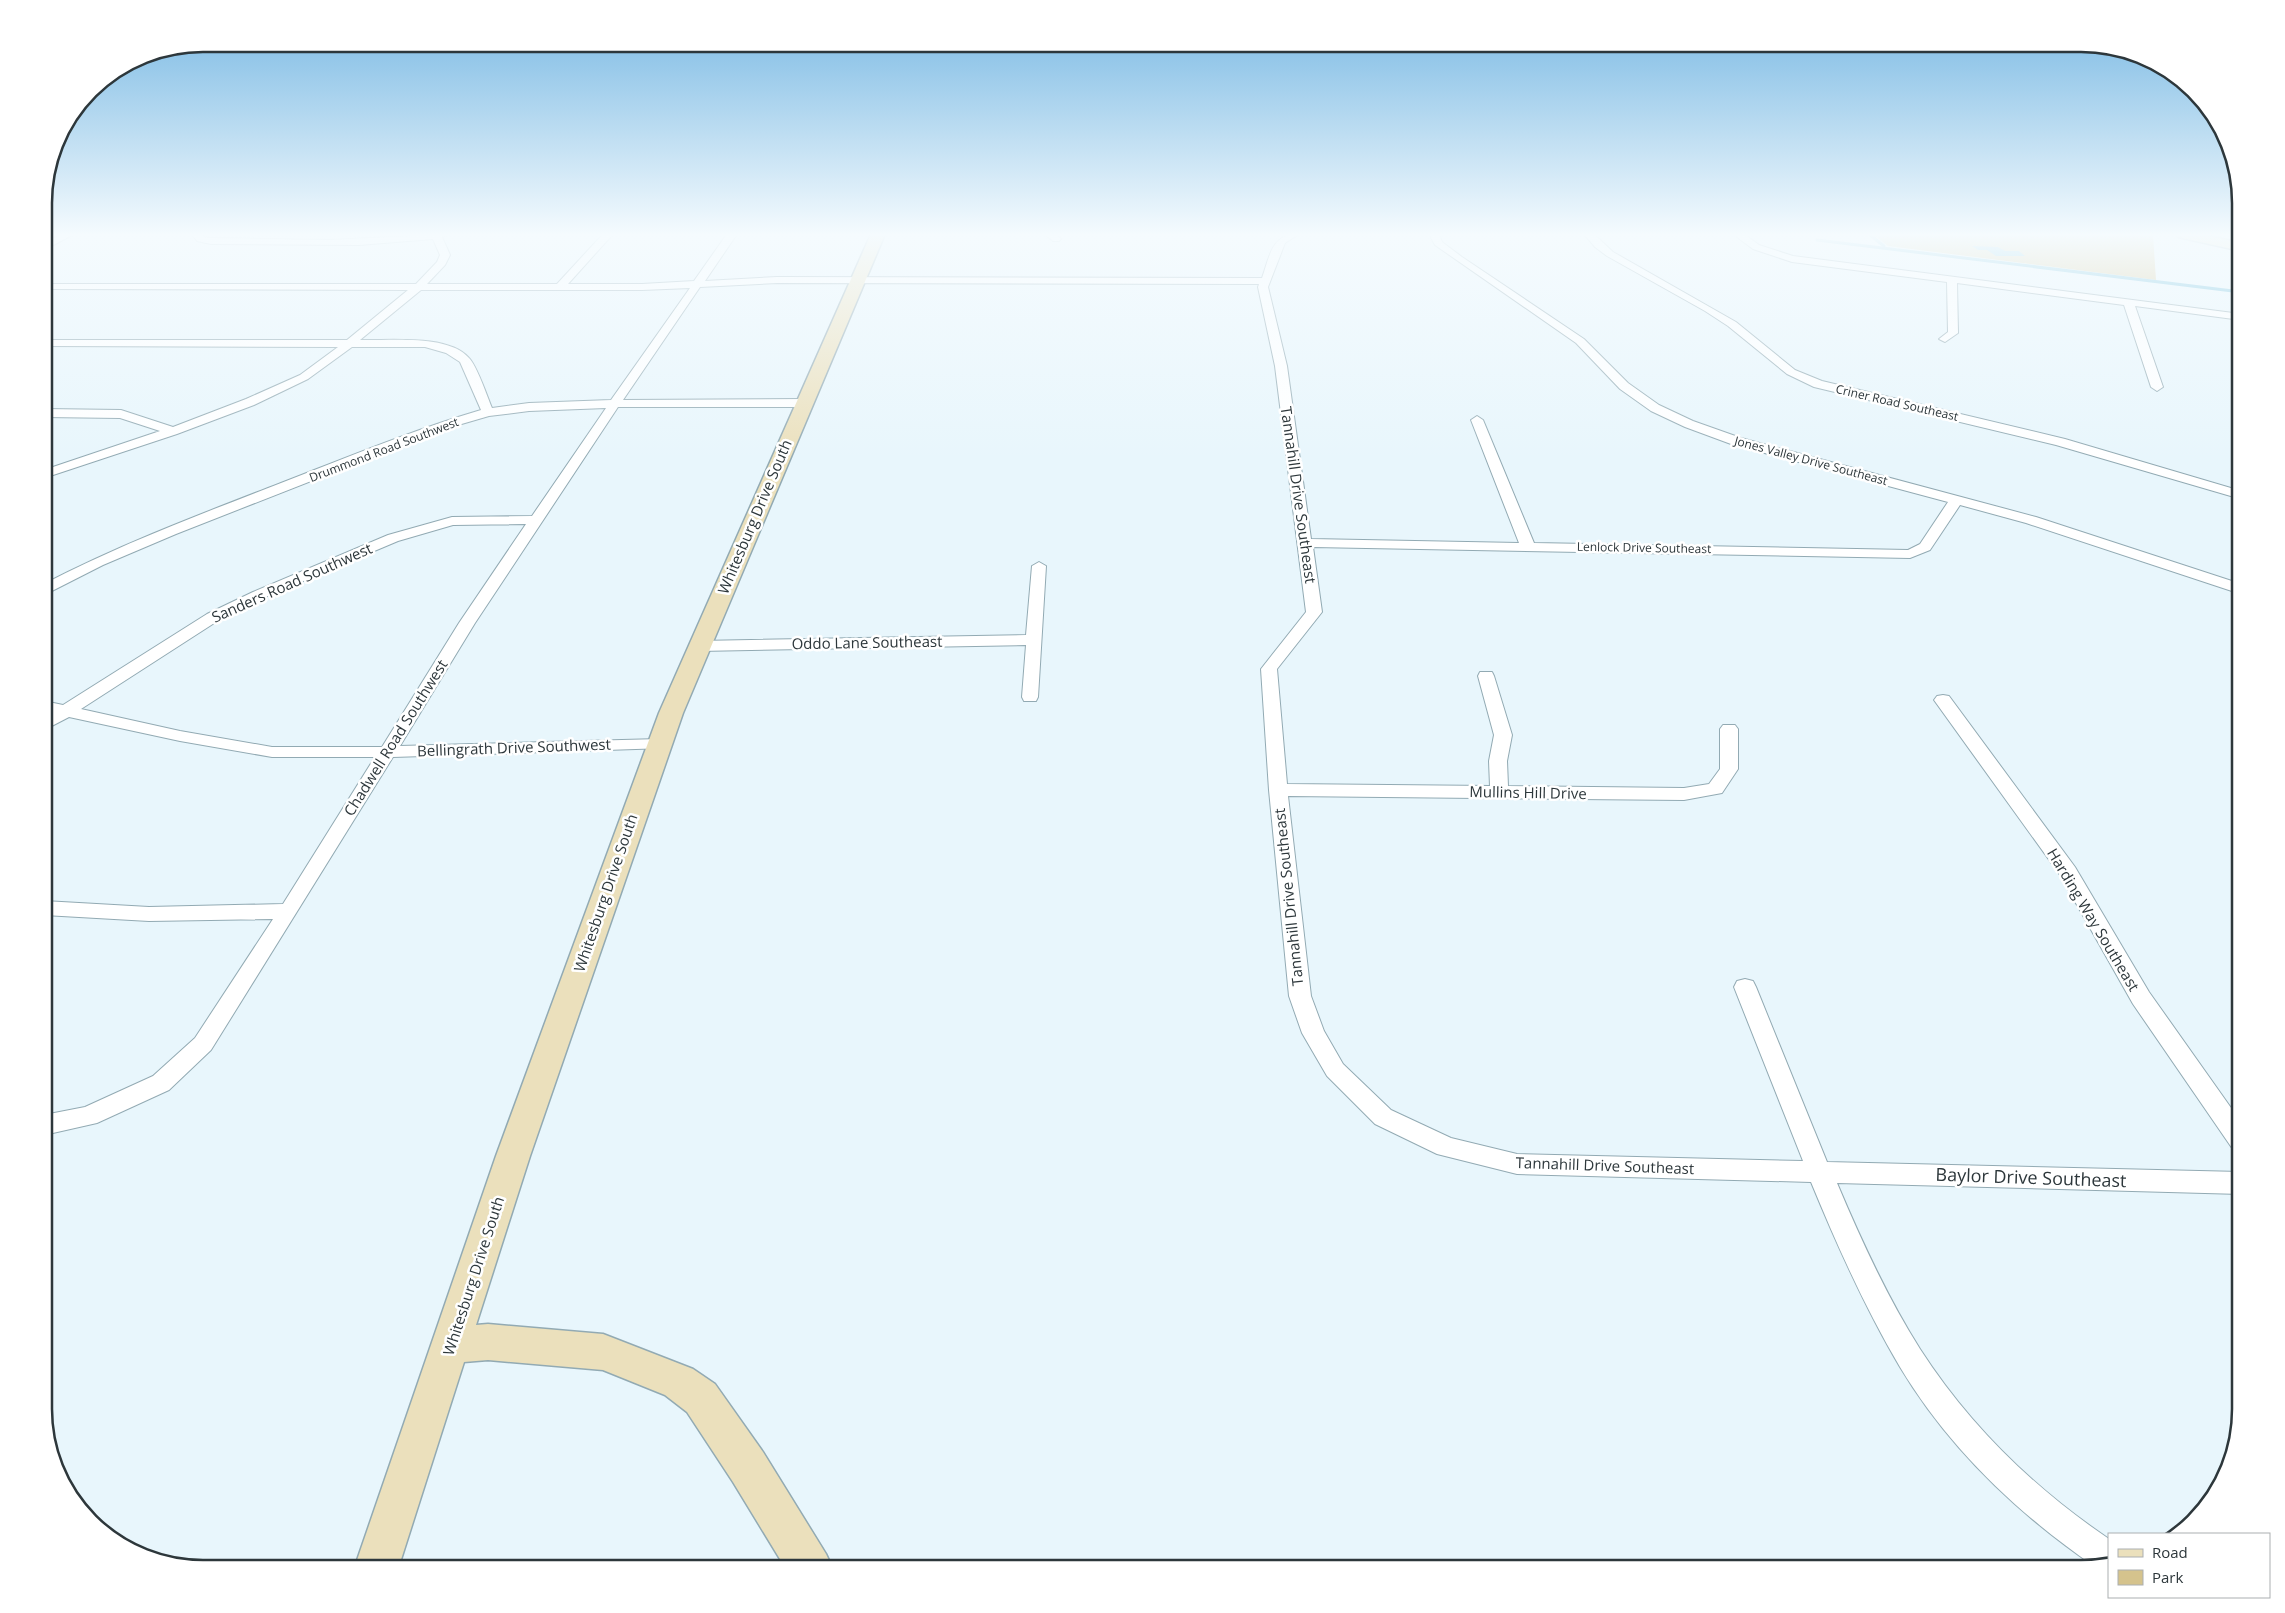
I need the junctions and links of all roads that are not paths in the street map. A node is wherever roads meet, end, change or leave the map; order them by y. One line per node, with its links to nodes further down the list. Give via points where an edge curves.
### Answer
1 (391, 309): 13 (street)
2 (680, 309): 16 (street, Chadwell Road Southwest)
3 (845, 309): 15 (main road, Whitesburg Drive South)
4 (1268, 309): 25 (street, Tannahill Drive Southeast, via 1281,366)
5 (1534, 309): 23 (street, Jones Valley Drive Southeast, via 1580,341 1624,386 1655,408 1689,424 1736,440)
6 (1709, 309): 22 (street, Criner Road Southeast, via 1791,372 1818,384 2060,442)
7 (1953, 309): 11 (street, via 1954,332)
8 (2130, 309): 14 (street)
9 (2183, 309): 10 (street)
10 (2232, 316)
11 (1945, 340)
12 (53, 343): 13 (street)
13 (349, 344): 18 (street, via 426,344 450,351 465,360); 20 (street, via 304,377)
14 (2157, 387)
15 (804, 403): 16 (street, Drummond Road Southwest); 31 (main road, Whitesburg Drive South)
16 (614, 404): 18 (street, Drummond Road Southwest); 24 (street, Chadwell Road Southwest)
17 (53, 412): 20 (street, via 121,414)
18 (488, 412): 28 (street, Drummond Road Southwest, via 437,427 170,532 98,562)
19 (1477, 420): 26 (street)
20 (174, 431): 21 (street)
21 (53, 471)
22 (2232, 493)
23 (1956, 500): 26 (street, Lenlock Drive Southeast, via 1925,548 1910,554); 29 (street, Jones Valley Drive Southeast, via 2030,520)
24 (536, 520): 36 (street, Sanders Road Southwest, via 452,520 393,538 213,617); 40 (street, Chadwell Road Southwest)
25 (1305, 543): 26 (street, Lenlock Drive Southeast); 41 (street, Tannahill Drive Southeast, via 1314,612 1269,669)
26 (1528, 546)
27 (1039, 566): 30 (street)
28 (53, 585)
29 (2232, 586)
30 (1035, 640): 31 (street, Oddo Lane Southeast); 33 (street)
31 (699, 646): 39 (main road, Whitesburg Drive South)
32 (1486, 676): 42 (street, via 1503,735 1498,761)
33 (1030, 697)
34 (1943, 700): 47 (street, Harding Way Southeast, via 2068,872 2141,998)
35 (53, 708): 36 (street, Bellingrath Drive Southwest)
36 (66, 711): 37 (street, Sanders Road Southwest); 40 (street, Bellingrath Drive Southwest, via 272,752)
37 (53, 720)
38 (1729, 729): 42 (street, Mullins Hill Drive, via 1729,769 1715,789 1684,794)
39 (660, 744): 40 (street, Bellingrath Drive Southwest); 50 (main road, Whitesburg Drive South, via 517,1146)
40 (387, 752): 44 (street, Chadwell Road Southwest)
41 (1278, 790): 42 (street, Mullins Hill Drive); 48 (street, Tannahill Drive Southeast, via 1300,996 1312,1032 1335,1070 1383,1117 1446,1147 1518,1164)
42 (1500, 792)
43 (53, 909): 44 (street, via 149,914)
44 (289, 911): 46 (street, Chadwell Road Southwest, via 203,1044 161,1083 89,1116)
45 (1744, 988): 48 (street)
46 (53, 1123)
47 (2232, 1128)
48 (1820, 1172): 49 (street, Baylor Drive Southeast); 51 (street, via 1891,1326 1933,1391 1991,1461 2034,1502)
49 (2232, 1183)
50 (451, 1345): 52 (main road, Whitesburg Drive South); 53 (main road, via 488,1342 603,1352 679,1382 700,1398 748,1467)
51 (2108, 1557)
52 (379, 1560)
53 (805, 1560)

